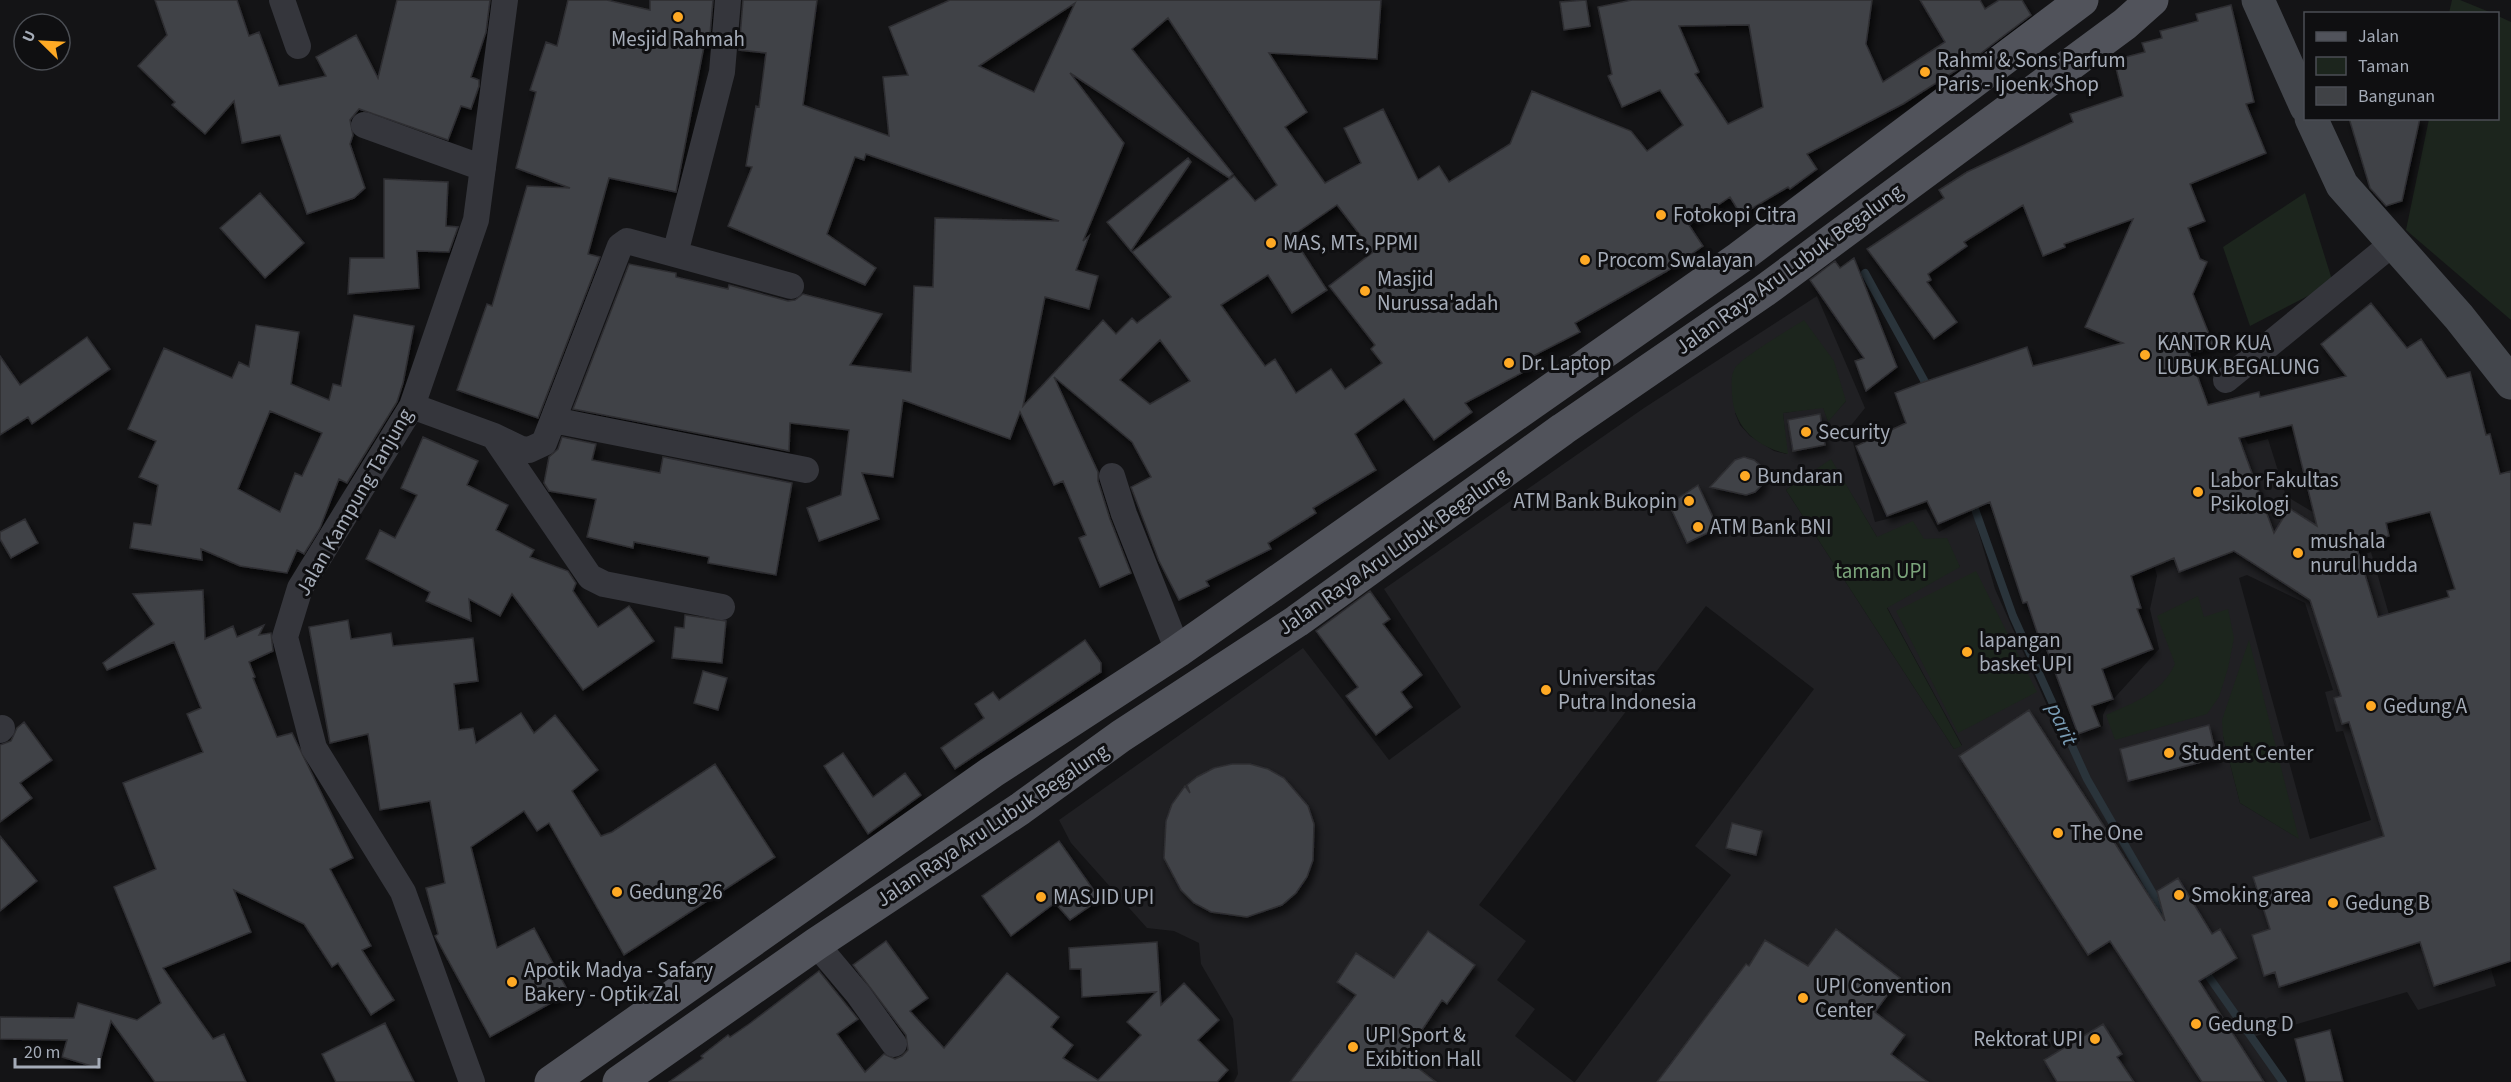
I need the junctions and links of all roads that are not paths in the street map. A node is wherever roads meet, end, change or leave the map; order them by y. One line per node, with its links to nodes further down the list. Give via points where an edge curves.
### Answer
1 (282, 0): 7 (street)
2 (506, 0): 11 (street, Jalan Kampung Tanjung)
3 (728, 0): 13 (street, via 722,72)
4 (2082, 0): 14 (main road, Jalan Raya Aru Lubuk Begalung)
5 (2152, 0): 16 (main road, Jalan Raya Aru Lubuk Begalung)
6 (2253, 2): 8 (main road)
7 (298, 46)
8 (2304, 103)
9 (2312, 120): 12 (main road, via 2342,185)
10 (364, 125): 11 (street)
11 (483, 168): 19 (street, Jalan Kampung Tanjung, via 476,220)
12 (2392, 244): 17 (street); 18 (main road, via 2459,317)
13 (675, 254): 15 (street); 20 (street, via 627,241 620,246)
14 (1739, 258): 16 (main road); 25 (main road, Jalan Raya Aru Lubuk Begalung)
15 (791, 286)
16 (1764, 291): 27 (main road, Jalan Raya Aru Lubuk Begalung, via 1563,429 1297,621 1121,736)
17 (2226, 380)
18 (2511, 383)
19 (412, 406): 21 (street); 30 (street, Jalan Kampung Tanjung, via 300,588 285,637 314,748 403,892)
20 (553, 420): 21 (street, via 544,443 529,450); 22 (street)
21 (494, 436): 24 (street, via 590,576 604,584)
22 (806, 470)
23 (1112, 477): 25 (street)
24 (722, 607)
25 (1178, 651): 26 (main road, Jalan Raya Aru Lubuk Begalung)
26 (992, 772): 27 (main road); 31 (main road, Jalan Raya Aru Lubuk Begalung)
27 (1020, 809): 28 (main road, Jalan Raya Aru Lubuk Begalung)
28 (816, 944): 29 (street); 32 (main road, Jalan Raya Aru Lubuk Begalung)
29 (894, 1044)
30 (472, 1082)
31 (551, 1082)
32 (619, 1082)

